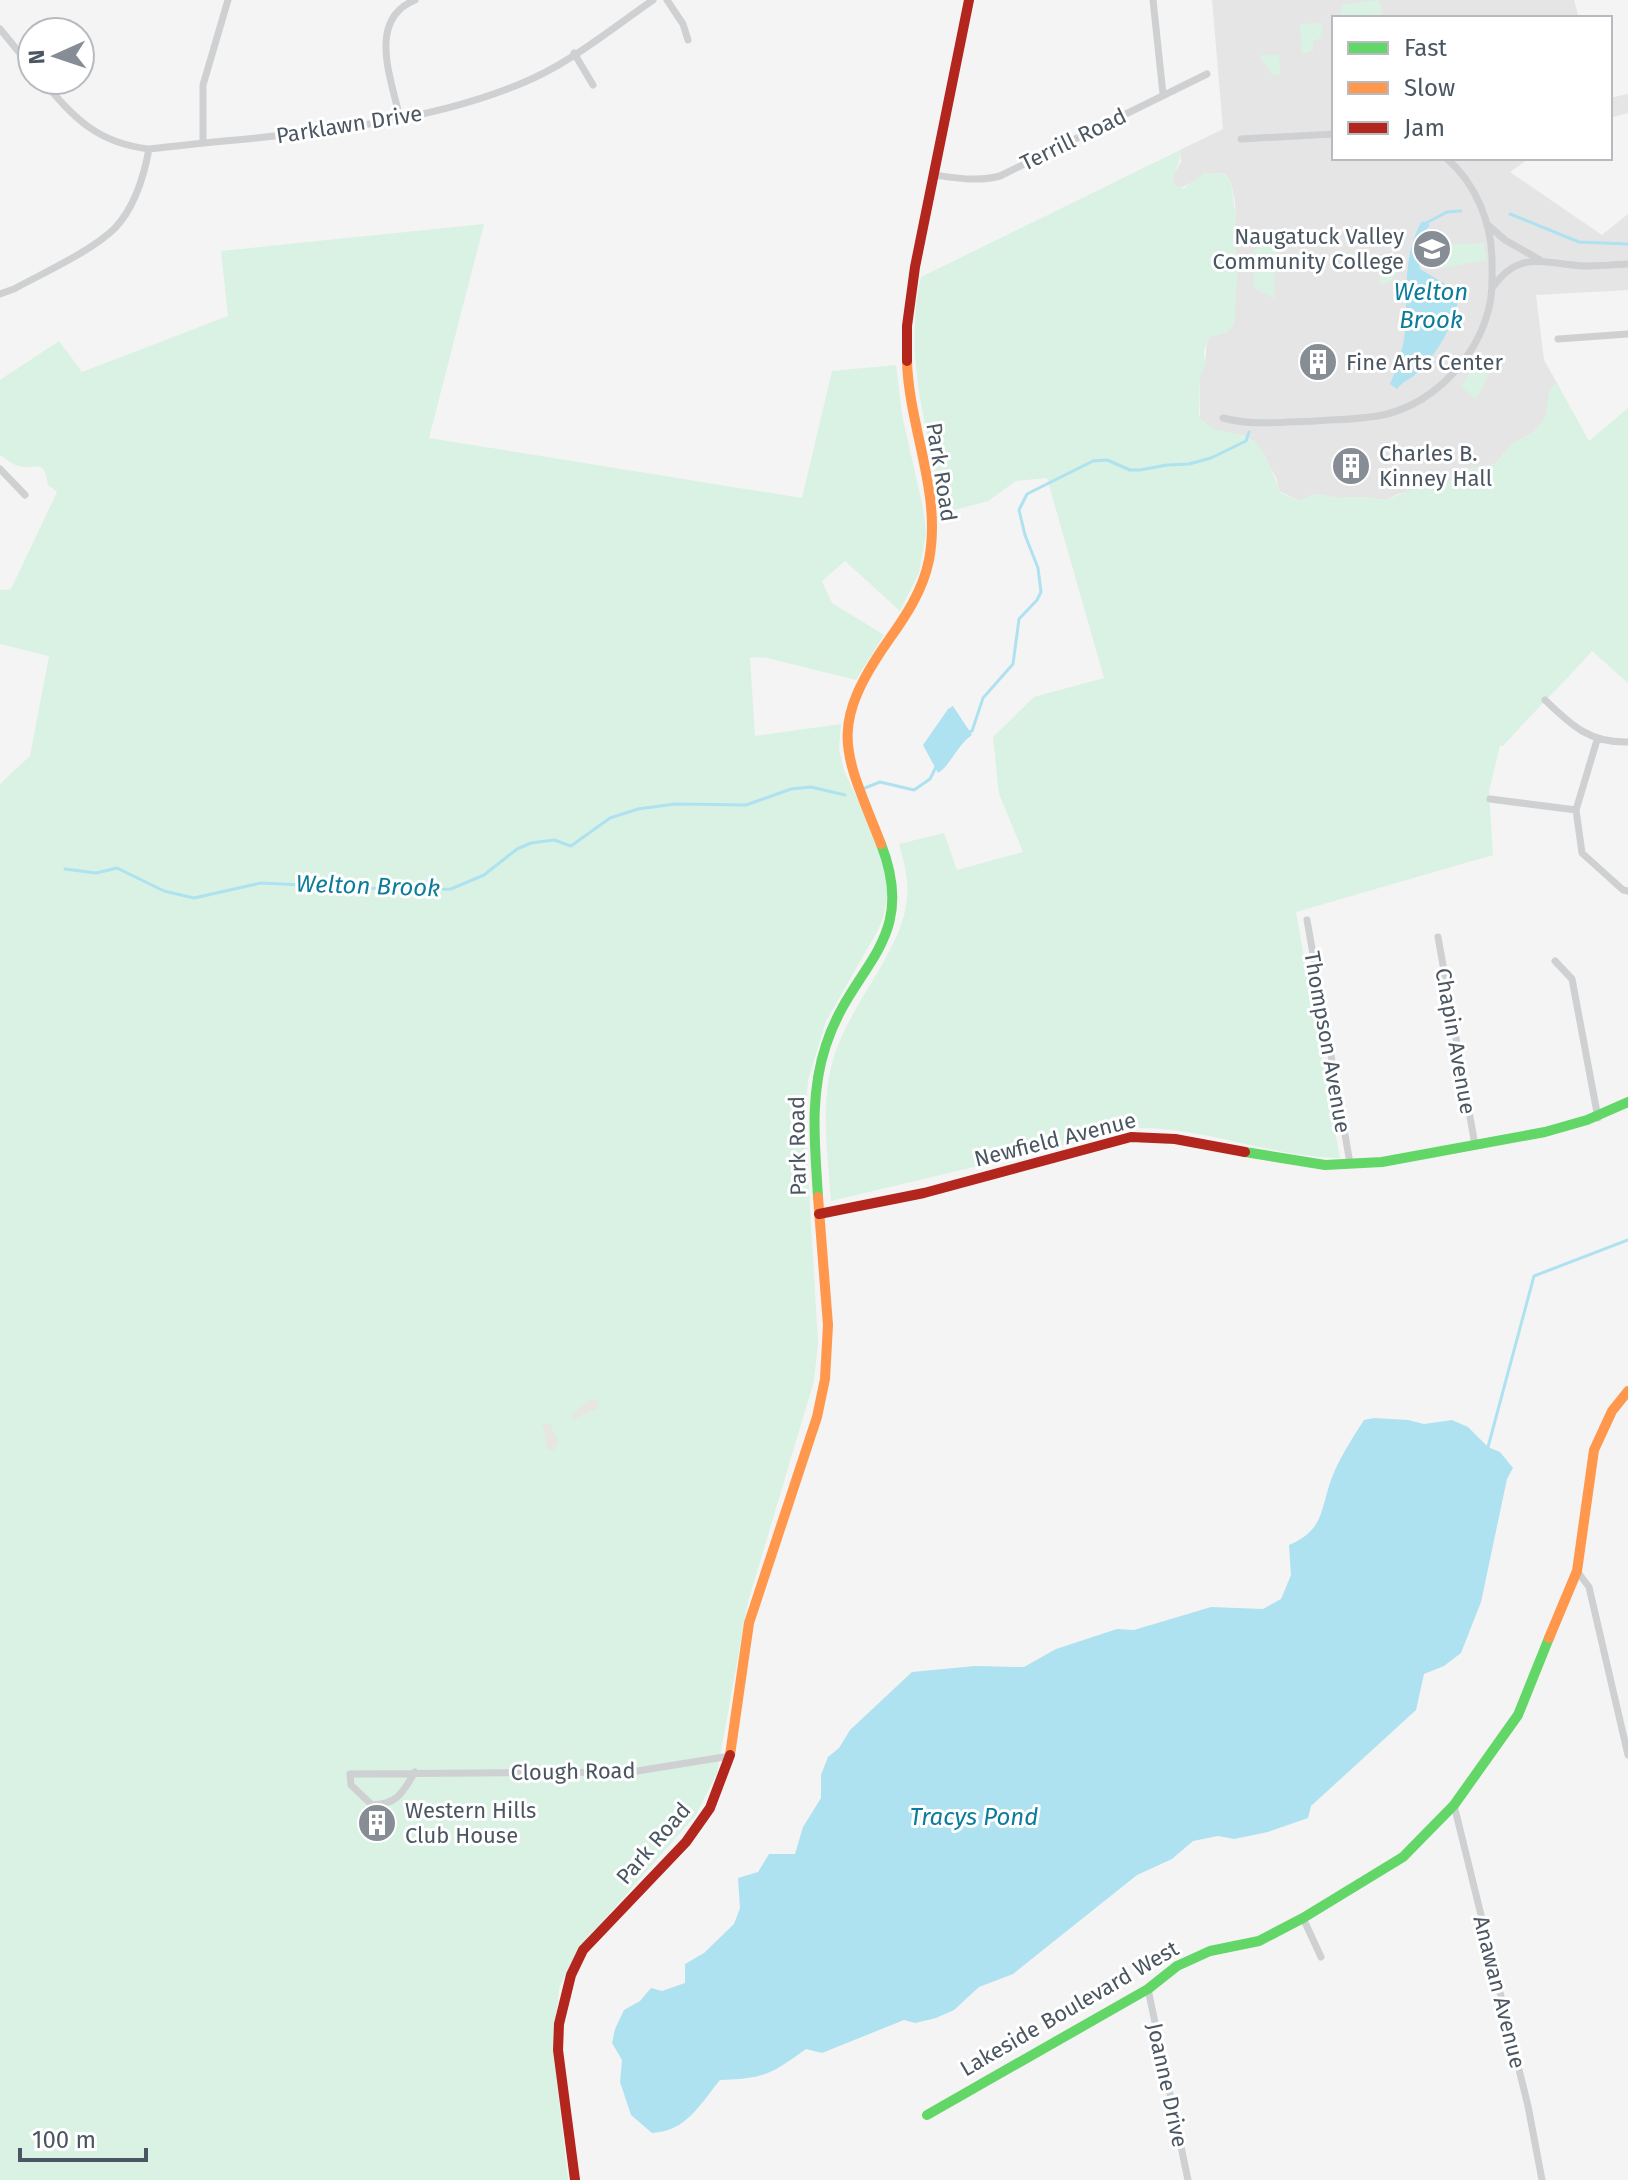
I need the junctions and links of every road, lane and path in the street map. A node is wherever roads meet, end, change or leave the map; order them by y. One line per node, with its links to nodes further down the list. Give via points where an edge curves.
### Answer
1 (228, 0): 18 (street, via 203,85)
2 (415, 0): 15 (street, via 393,14 385,38)
3 (653, 0): 10 (street, Parklawn Drive)
4 (667, 0): 8 (street)
5 (969, 0): 21 (main road, Park Road)
6 (1153, 0): 13 (street)
7 (0, 29): 9 (street)
8 (688, 40)
9 (16, 48)
10 (574, 53): 12 (street); 15 (street, Parklawn Drive, via 521,84)
11 (1207, 74): 13 (street, Terrill Road)
12 (593, 85)
13 (1163, 94): 21 (street, Terrill Road, via 1000,176 967,180)
14 (56, 96): 19 (street, Parklawn Drive, via 95,132 116,143)
15 (400, 119): 18 (street, Parklawn Drive)
16 (1332, 134): 17 (street)
17 (1241, 139)
18 (203, 142): 19 (street, Parklawn Drive)
19 (149, 149): 26 (street, via 137,192 115,227)
20 (1448, 160): 22 (street, via 1466,179)
21 (934, 175): 45 (main road, Park Road, via 914,269 906,346 909,395 929,491 930,555 919,595 855,696 847,729 853,781 890,873 894,901 887,933 837,1017 820,1067 813,1125)
22 (1489, 225): 23 (street); 25 (street)
23 (1540, 260): 24 (street, via 1583,266); 25 (street, via 1505,271)
24 (1628, 264)
25 (1493, 287): 29 (street, via 1486,320 1467,356 1450,377 1411,405 1363,418 1256,424)
26 (0, 294)
27 (1628, 334): 28 (street)
28 (1558, 339)
29 (1223, 418)
30 (0, 469): 31 (street)
31 (25, 495)
32 (1545, 700): 33 (street)
33 (1597, 740): 34 (street); 36 (street)
34 (1628, 742)
35 (1490, 799): 36 (street)
36 (1576, 810): 37 (street, via 1582,853)
37 (1628, 891)
38 (1307, 920): 44 (street, Thompson Avenue)
39 (1438, 937): 43 (street, Chapin Avenue)
40 (1555, 961): 42 (street, via 1572,979)
41 (1628, 1102): 42 (main road, Newfield Avenue)
42 (1598, 1118): 43 (main road, Newfield Avenue)
43 (1475, 1145): 44 (main road, Newfield Avenue)
44 (1350, 1163): 45 (main road, Newfield Avenue, via 1308,1164 1158,1136 1131,1137 924,1193)
45 (819, 1214): 50 (main road, Park Road, via 828,1325 825,1379 749,1623)
46 (1628, 1391): 47 (main road, Lakeside Boulevard West, via 1594,1450)
47 (1577, 1571): 48 (street, via 1589,1587); 52 (main road, Lakeside Boulevard West, via 1518,1715)
48 (1624, 1720): 49 (street)
49 (1628, 1755)
50 (730, 1756): 51 (street, Clough Road, via 631,1772); 57 (main road, Park Road, via 710,1808 686,1842 583,1950 571,1975 558,2050)
51 (415, 1772): 51 (street, Clough Road, via 388,1804 372,1805 351,1785 350,1774)
52 (1454, 1805): 53 (main road, Lakeside Boulevard West, via 1403,1857); 59 (street, Anawan Avenue)
53 (1303, 1918): 54 (street); 55 (main road, Lakeside Boulevard West, via 1259,1941 1210,1951 1177,1966)
54 (1321, 1957)
55 (1148, 1989): 56 (main road, Lakeside Boulevard West); 58 (street, Joanne Drive)
56 (927, 2115)
57 (575, 2180)
58 (1188, 2180)
59 (1542, 2180)

